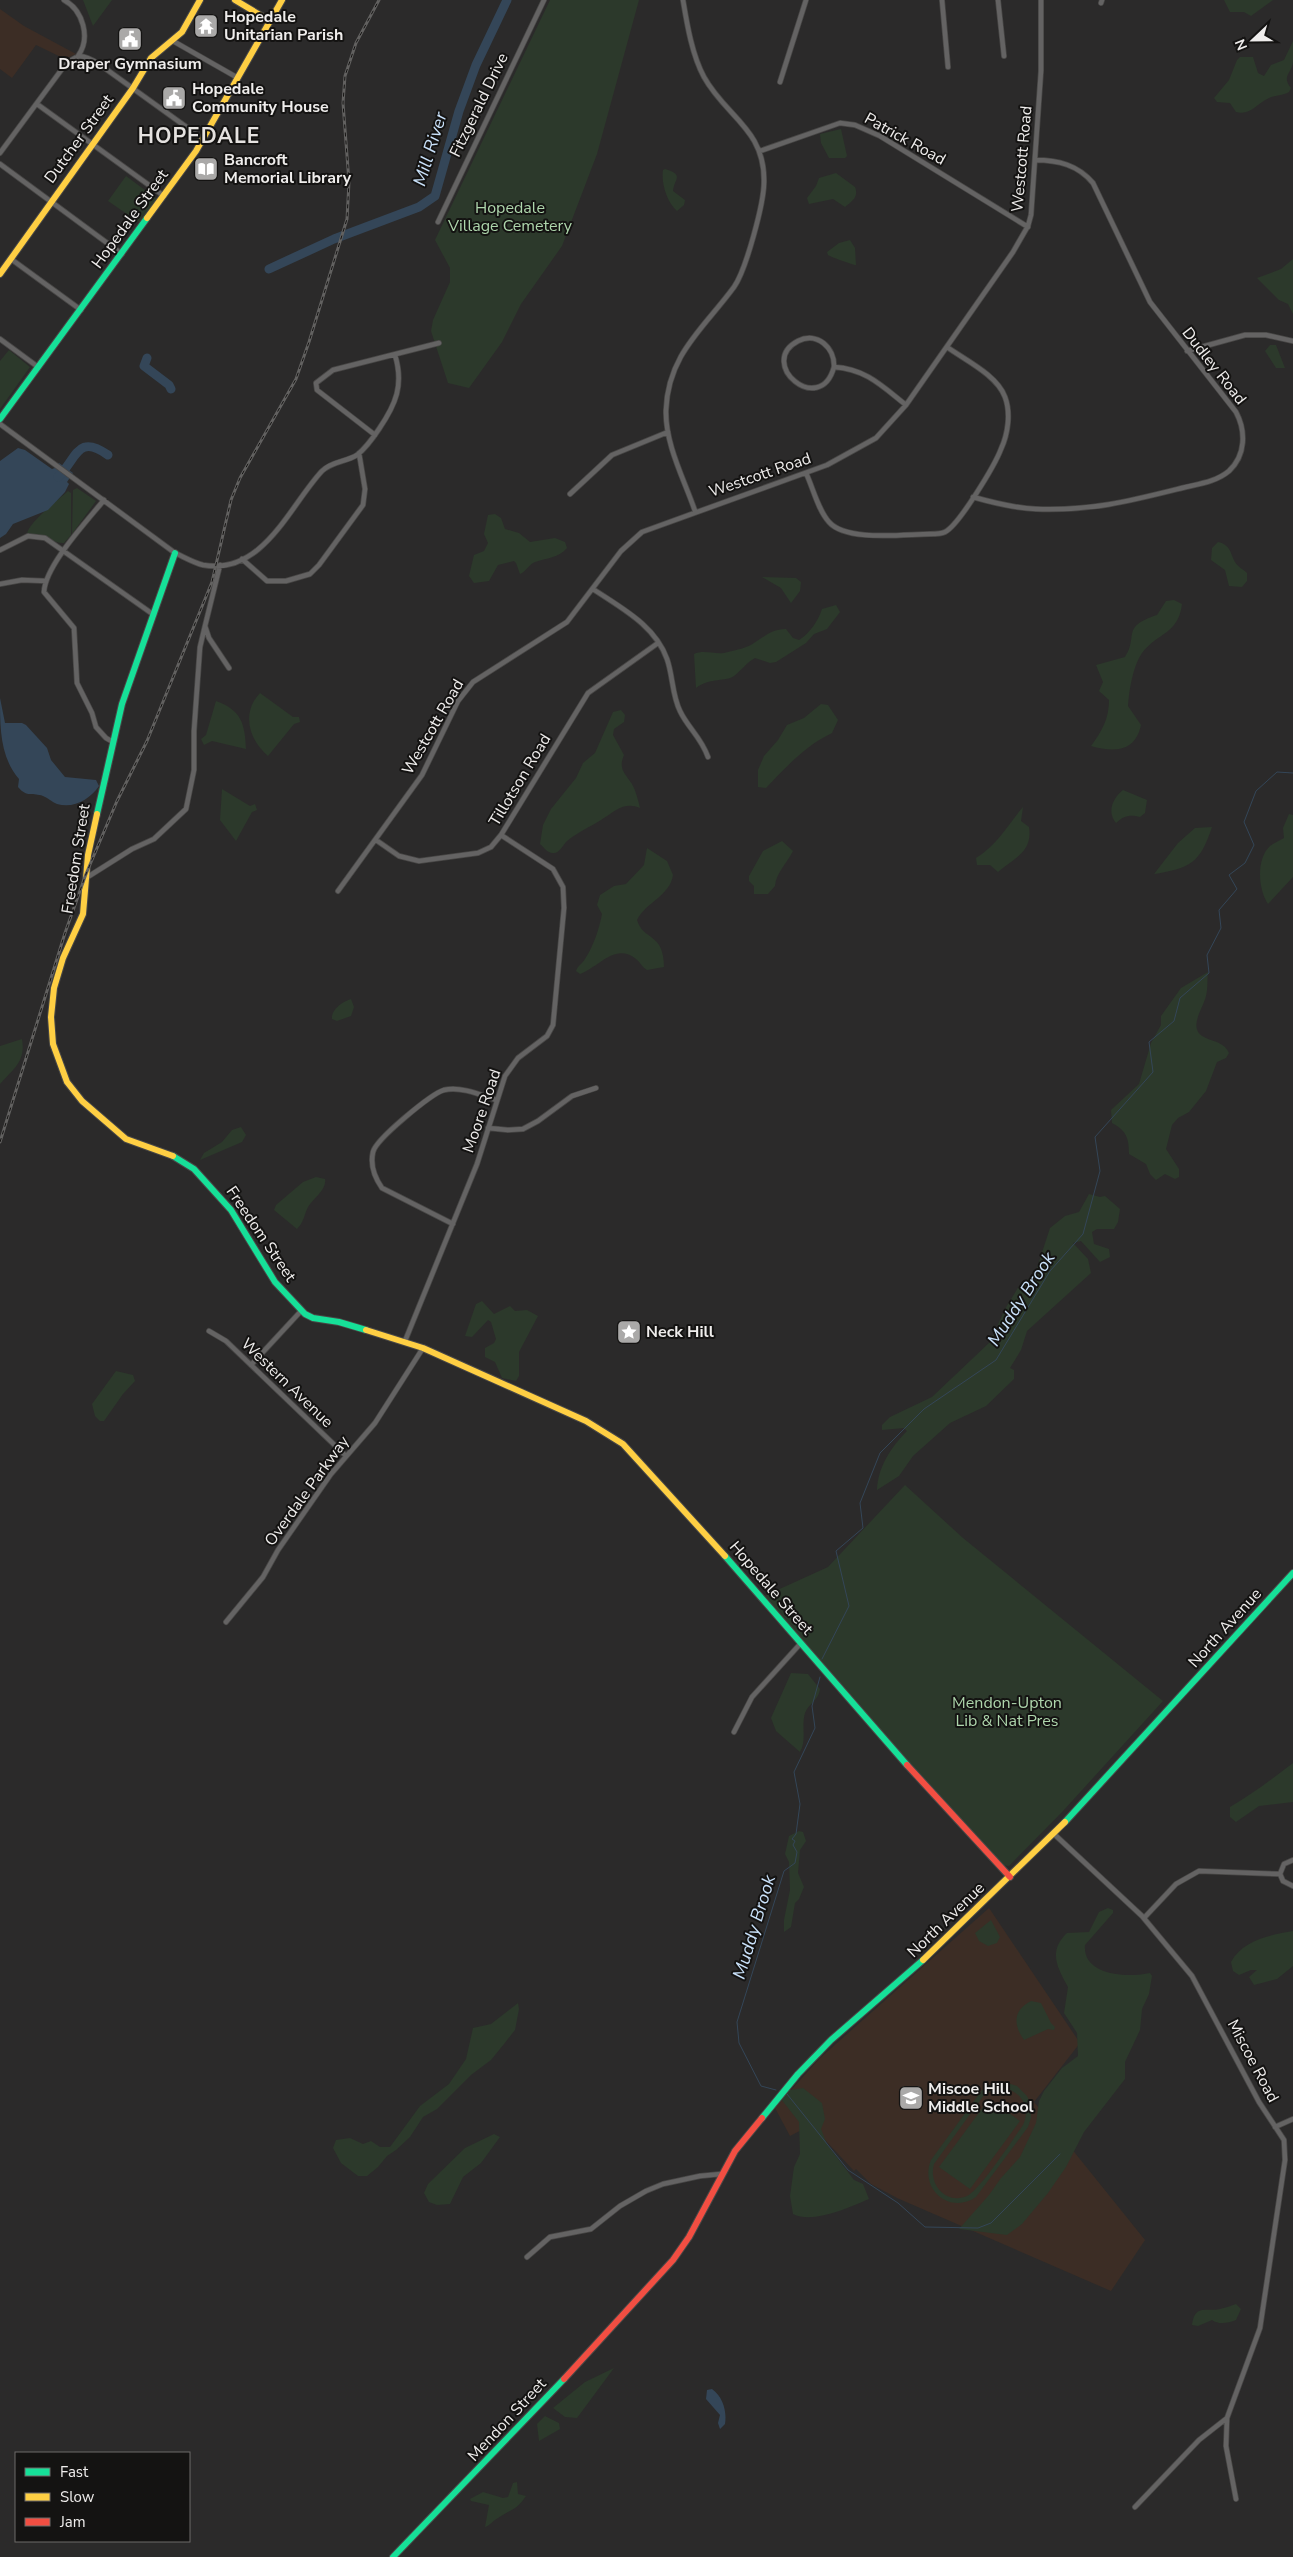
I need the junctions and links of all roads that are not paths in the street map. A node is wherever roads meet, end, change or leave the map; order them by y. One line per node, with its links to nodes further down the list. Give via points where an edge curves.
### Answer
1 (64, 0): 13 (street, via 76,8 82,22 84,41)
2 (200, 0): 12 (street, Dutcher Street, via 182,32)
3 (235, 0): 11 (street)
4 (282, 0): 11 (street, Hopedale Street)
5 (544, 0): 28 (street, Fitzgerald Drive)
6 (683, 0): 22 (street, via 703,76 752,133)
7 (806, 0): 17 (street)
8 (942, 0): 15 (street)
9 (998, 0): 14 (street)
10 (1041, 0): 24 (street, Westcott Road, via 1041,71)
11 (270, 22): 16 (street, Hopedale Street)
12 (173, 40): 16 (street); 18 (street, Dutcher Street, via 152,57)
13 (78, 56): 18 (street, via 93,60); 19 (street, via 70,59)
14 (1004, 56)
15 (948, 68)
16 (238, 78): 20 (street, Hopedale Street)
17 (780, 82)
18 (133, 88): 20 (street); 21 (street, Dutcher Street)
19 (37, 104): 21 (street); 23 (street)
20 (203, 138): 26 (street, Hopedale Street)
21 (93, 144): 26 (street); 27 (street, Dutcher Street)
22 (760, 151): 29 (street, Patrick Road, via 832,125 855,124); 45 (street, via 763,196 742,270 734,287 681,354 669,390 666,410)
23 (0, 153)
24 (1035, 160): 29 (street, Westcott Road); 38 (street, Dudley Road, via 1069,165 1093,182 1146,295)
25 (0, 164): 27 (street)
26 (164, 196): 30 (street, Hopedale Street)
27 (52, 202): 30 (street); 31 (street, Dutcher Street)
28 (438, 222)
29 (1028, 226): 37 (street, Westcott Road)
30 (122, 254): 33 (street, Hopedale Street)
31 (11, 259): 32 (street, Dutcher Street); 33 (street)
32 (0, 274)
33 (81, 310): 40 (street, Hopedale Street)
34 (0, 339): 40 (street)
35 (1293, 340): 38 (street, via 1245,335)
36 (439, 343): 39 (street)
37 (947, 347): 42 (street, Westcott Road); 50 (street, via 990,378 1002,390 1008,405 1002,449)
38 (1187, 350): 50 (street, Dudley Road, via 1236,412 1242,426 1241,453 1224,475 1104,507 1034,509)
39 (395, 355): 46 (street, via 400,376 399,390 394,405); 46 (street, via 333,370 316,384 326,399)
40 (38, 367): 43 (street, Hopedale Street)
41 (834, 367): 41 (street, via 830,377 821,384 805,387 790,378 786,357 794,344 812,338 829,348); 42 (street, via 851,368 866,374)
42 (906, 405): 48 (street, Westcott Road, via 891,424 863,447)
43 (0, 419)
44 (0, 424): 51 (street)
45 (668, 432): 49 (street, via 612,456); 52 (street)
46 (375, 435): 47 (street)
47 (359, 452): 56 (street, via 324,469 287,521); 56 (street, via 366,489 363,505 310,574 286,581 267,581)
48 (806, 473): 50 (street, via 830,523 841,531 856,534 945,532); 52 (street, Westcott Road)
49 (570, 494)
50 (973, 497)
51 (104, 500): 54 (street); 55 (street)
52 (695, 511): 60 (street, Westcott Road, via 634,537)
53 (0, 550): 54 (street, via 28,536 37,536)
54 (65, 551): 58 (street); 61 (street)
55 (175, 553): 57 (street, via 198,563); 61 (street, Freedom Street)
56 (242, 560): 57 (street)
57 (220, 565): 62 (street)
58 (46, 581): 59 (street, via 22,580); 65 (street, via 46,596 74,628 77,683 96,727)
59 (0, 584)
60 (593, 589): 63 (street, via 637,618); 68 (street, Westcott Road, via 567,622 480,676 468,687 422,775)
61 (154, 615): 65 (street, Freedom Street)
62 (205, 626): 64 (street); 69 (street, via 200,647 194,770 186,809 154,839)
63 (658, 643): 66 (street, via 667,659 680,712 698,736); 67 (street, Tillotson Road, via 588,694)
64 (229, 668)
65 (112, 742): 69 (street, Freedom Street)
66 (708, 757)
67 (501, 835): 68 (street, Tillotson Road, via 491,847 478,853 419,862 399,856); 72 (street, Moore Road, via 553,869 561,881 564,901 553,1025 546,1036 513,1064)
68 (376, 840): 70 (street, Westcott Road)
69 (86, 878): 75 (street, Freedom Street, via 83,914 59,968 52,1004 54,1052 62,1074 82,1101 126,1139 171,1155 194,1169 230,1210 275,1282)
70 (338, 891)
71 (596, 1088): 73 (street, via 572,1096 523,1129)
72 (496, 1100): 73 (street, Moore Road); 74 (street, via 466,1091 443,1091 374,1148 372,1165 382,1188)
73 (488, 1128): 74 (street, Moore Road)
74 (453, 1224): 77 (street, Moore Road)
75 (301, 1311): 77 (street, Freedom Street, via 312,1318 339,1322); 79 (street)
76 (209, 1331): 79 (street, Western Avenue, via 226,1341)
77 (405, 1341): 78 (street, Freedom Street)
78 (423, 1348): 80 (street, Freedom Street); 81 (street, Overdale Parkway, via 383,1412)
79 (251, 1365): 81 (street, Western Avenue)
80 (472, 1370): 84 (street, Hopedale Street, via 586,1421 623,1444)
81 (346, 1456): 83 (street, Overdale Parkway, via 282,1544 264,1577)
82 (1293, 1573): 86 (street, North Avenue)
83 (226, 1622)
84 (801, 1643): 85 (street, via 752,1697); 89 (street, Hopedale Street)
85 (734, 1732)
86 (1054, 1834): 89 (street, North Avenue); 91 (street, Miscoe Road)
87 (1293, 1860): 88 (street, via 1284,1864)
88 (1280, 1874): 90 (street, via 1283,1881); 91 (street, via 1199,1871 1176,1884)
89 (1010, 1877): 94 (street, North Avenue, via 912,1971 811,2060 745,2136)
90 (1293, 1886)
91 (1144, 1918): 93 (street, Miscoe Road, via 1201,1988 1259,2102)
92 (1293, 2119): 93 (street)
93 (1275, 2126): 97 (street, Miscoe Road, via 1285,2143 1285,2160 1265,2304 1256,2342)
94 (721, 2174): 95 (street, via 663,2184 646,2191 591,2229 550,2237); 96 (street, North Avenue, via 683,2246)
95 (527, 2257)
96 (639, 2298): 100 (street, Mendon Street)
97 (1227, 2418): 98 (street, Miscoe Road, via 1226,2446); 99 (street, via 1199,2440)
98 (1236, 2499)
99 (1135, 2507)
100 (393, 2557)

